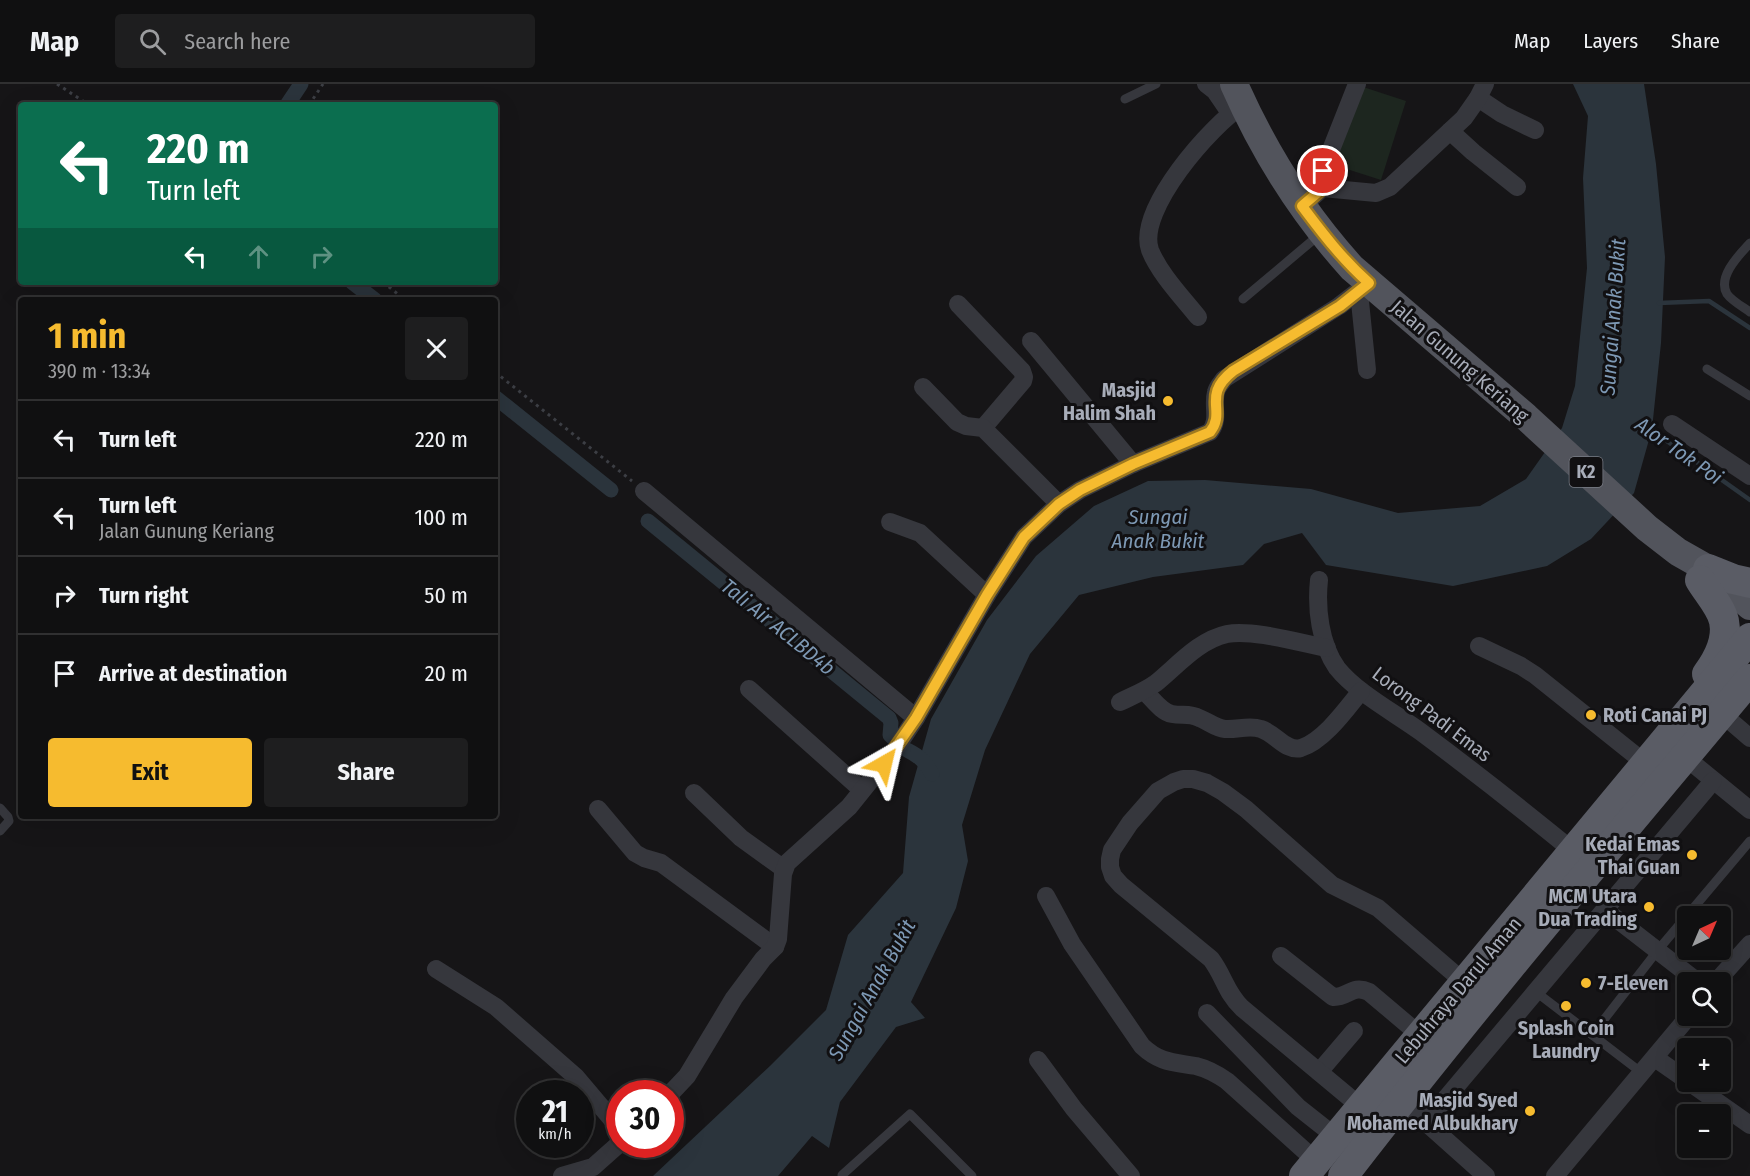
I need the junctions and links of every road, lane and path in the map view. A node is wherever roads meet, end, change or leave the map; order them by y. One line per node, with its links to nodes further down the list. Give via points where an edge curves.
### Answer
1 (57, 84): 9 (path)
2 (322, 84): 10 (path)
3 (1156, 84): 7 (lane)
4 (1206, 84): 8 (street)
5 (1357, 84): 14 (street, via 1325,165)
6 (1482, 91): 11 (street, via 1502,114); 12 (street)
7 (1125, 99)
8 (1236, 100): 15 (main road, Jalan Gunung Keriang / K2); 24 (street, via 1173,181 1153,214 1149,234 1149,248 1160,268)
9 (84, 102)
10 (311, 102)
11 (1535, 130)
12 (1450, 131): 13 (street); 14 (street, via 1383,191)
13 (1517, 187)
14 (1323, 188): 15 (street)
15 (1302, 206): 16 (main road, Jalan Gunung Keriang / K2)
16 (1322, 233): 19 (main road, Jalan Gunung Keriang / K2); 21 (lane)
17 (1750, 243): 23 (lane, via 1726,275 1725,284 1726,292)
18 (386, 285): 20 (path)
19 (1364, 287): 27 (street); 33 (street, via 1224,379 1216,392 1216,420 1210,432); 38 (main road, Jalan Gunung Keriang / K2, via 1526,417 1647,528)
20 (401, 297)
21 (1243, 299)
22 (958, 304): 32 (street, via 1024,377)
23 (1750, 312)
24 (1198, 317)
25 (1031, 341): 33 (street)
26 (1707, 369): 30 (lane)
27 (1367, 370)
28 (498, 374): 35 (path)
29 (923, 387): 32 (street, via 957,422)
30 (1750, 396)
31 (1672, 424): 34 (street)
32 (983, 428): 36 (street)
33 (1133, 464): 36 (street)
34 (1750, 476)
35 (644, 490): 54 (street)
36 (1059, 504): 41 (street, via 1024,537)
37 (890, 522): 41 (street, via 920,533)
38 (1704, 574): 40 (highway); 42 (main road, Jalan Gunung Keriang / K2); 43 (main road, Jalan Gunung Keriang / K2); 52 (highway, via 1724,621 1723,640 1720,657 1698,688)
39 (1319, 580): 46 (street, Lorong Padi Emas, via 1317,596)
40 (1750, 583)
41 (987, 595): 54 (street)
42 (1750, 606)
43 (1750, 626)
44 (1750, 638): 52 (highway, Lebuhraya Darul Aman)
45 (1479, 646): 57 (street, via 1535,675)
46 (1327, 648): 49 (street, via 1245,632 1227,634 1209,640); 50 (street, Lorong Padi Emas, via 1338,668)
47 (1750, 679): 53 (highway, Lebuhraya Darul Aman)
48 (749, 689): 59 (street)
49 (1144, 691): 50 (street, via 1173,715 1192,715 1218,728 1260,728 1298,749 1319,738); 51 (street)
50 (1361, 691): 66 (street, Lorong Padi Emas)
51 (1120, 702)
52 (1688, 711): 57 (highway, Lebuhraya Darul Aman)
53 (1721, 713): 55 (street); 56 (highway, Lebuhraya Darul Aman)
54 (916, 718): 59 (street)
55 (1750, 738)
56 (1685, 757): 58 (street); 91 (highway, Lebuhraya Darul Aman)
57 (1645, 763): 66 (highway, Lebuhraya Darul Aman)
58 (1713, 781): 63 (street); 69 (street)
59 (862, 790): 67 (street)
60 (694, 793): 67 (street, via 741,838)
61 (0, 808): 64 (lane, via 9,821)
62 (598, 809): 71 (street, via 640,857 661,863)
63 (1750, 810)
64 (0, 831)
65 (1750, 841): 72 (lane)
66 (1573, 850): 77 (highway, Lebuhraya Darul Aman)
67 (784, 869): 71 (street)
68 (1046, 896): 98 (street, via 1072,944 1142,1046 1161,1059 1197,1066 1227,1081)
69 (1605, 910): 72 (street); 78 (street)
70 (1750, 944): 76 (street)
71 (775, 947): 89 (street, via 734,998)
72 (1658, 950): 75 (street); 83 (lane)
73 (1281, 956): 82 (street, via 1333,997 1359,989 1369,992)
74 (436, 969): 93 (street, via 496,1007 576,1077)
75 (1686, 972)
76 (1725, 972)
77 (1464, 982): 82 (highway, Lebuhraya Darul Aman); 86 (street, via 1378,908 1332,885 1223,792 1193,779 1174,782 1158,791 1112,850 1113,876 1211,959 1234,1000)
78 (1536, 992): 83 (lane); 94 (street)
79 (1207, 1012): 96 (street, via 1298,1107)
80 (1681, 1026): 84 (street)
81 (1354, 1031): 86 (street)
82 (1420, 1035): 92 (highway, Lebuhraya Darul Aman)
83 (1592, 1035): 87 (lane)
84 (1655, 1058): 87 (street); 88 (street)
85 (1038, 1059): 102 (street)
86 (1319, 1072): 92 (street)
87 (1642, 1073): 105 (street)
88 (1677, 1073)
89 (683, 1080)
90 (1704, 1092): 95 (street)
91 (1402, 1101): 94 (street); 103 (highway, Lebuhraya Darul Aman)
92 (1361, 1107): 96 (highway, Lebuhraya Darul Aman)
93 (606, 1112)
94 (1426, 1122): 104 (street)
95 (1750, 1125)
96 (1336, 1137): 98 (highway, Lebuhraya Darul Aman)
97 (606, 1155): 100 (street, via 593,1167)
98 (1310, 1169)
99 (842, 1175): 101 (lane, via 910,1114)
100 (562, 1176)
101 (972, 1176)
102 (1131, 1176)
103 (1344, 1176)
104 (1486, 1176)
105 (1555, 1176)

